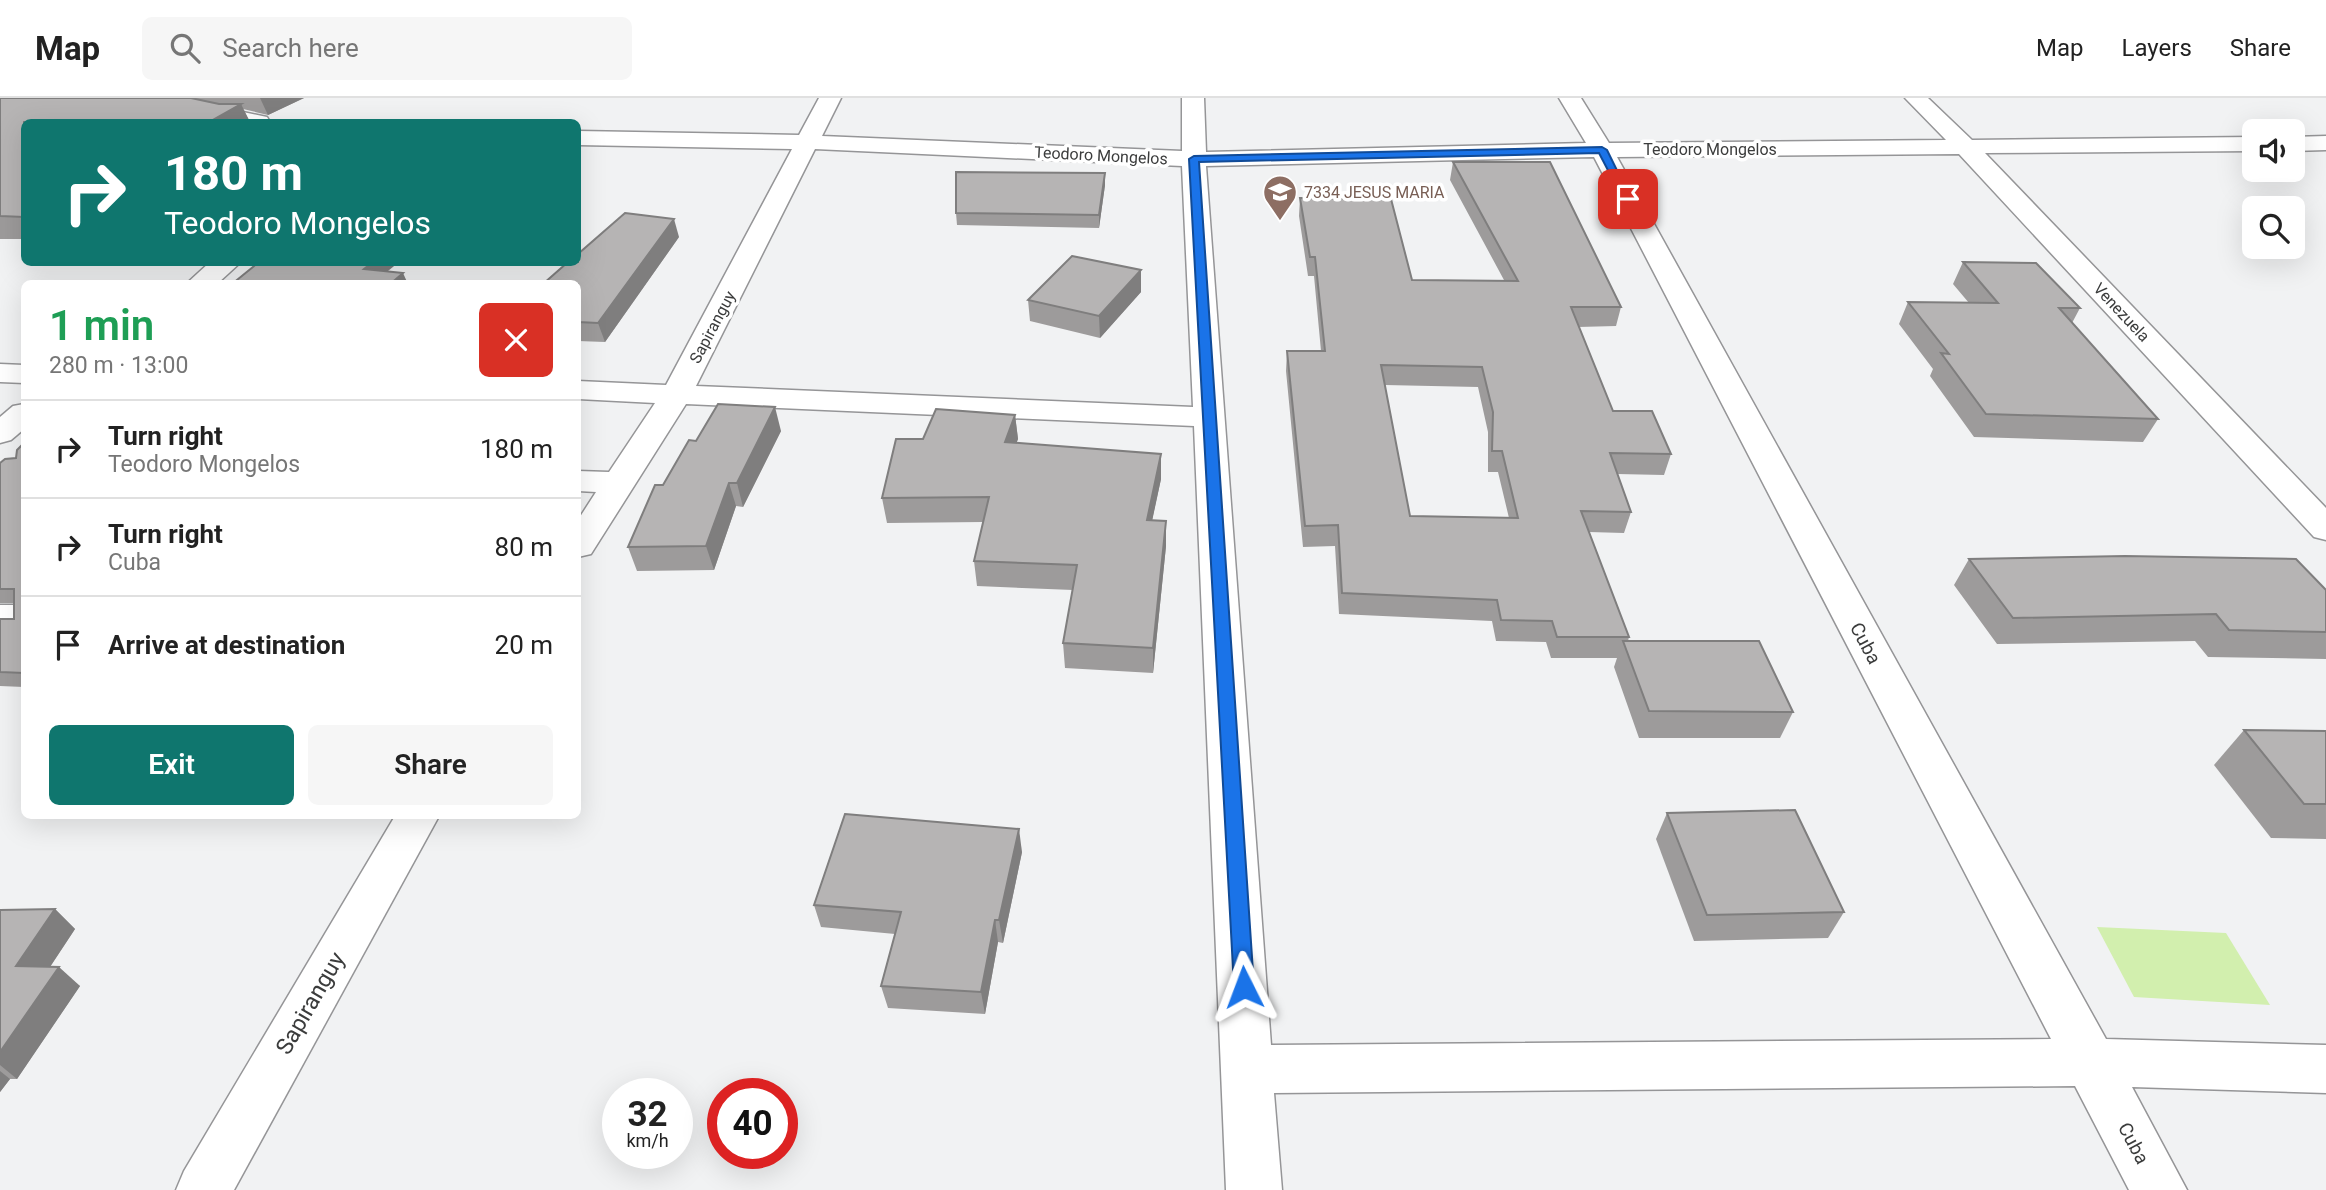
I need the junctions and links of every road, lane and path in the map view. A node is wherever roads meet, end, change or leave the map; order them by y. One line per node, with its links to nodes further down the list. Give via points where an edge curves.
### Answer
1 (146, 98): 6 (street)
2 (830, 98): 8 (street, Sapiranguy)
3 (1193, 98): 14 (street)
4 (1570, 98): 13 (street, Cuba)
5 (1916, 98): 12 (street, Venezuela)
6 (245, 119)
7 (581, 138): 8 (street, Teodoro Mongelos)
8 (809, 142): 14 (street, Teodoro Mongelos); 20 (street, Sapiranguy)
9 (2326, 143): 11 (street)
10 (2242, 144): 12 (street, Teodoro Mongelos)
11 (2305, 144)
12 (1966, 147): 13 (street, Teodoro Mongelos); 26 (street, Venezuela)
13 (1602, 150): 14 (street, Teodoro Mongelos); 31 (street, Cuba)
14 (1194, 159): 21 (street)
15 (223, 266): 16 (street)
16 (204, 280)
17 (0, 373): 18 (street)
18 (21, 374)
19 (581, 390): 20 (street)
20 (677, 393): 21 (street); 25 (street, Sapiranguy)
21 (1210, 417): 32 (street)
22 (21, 419): 23 (street)
23 (4, 451)
24 (581, 481): 25 (street)
25 (619, 482): 27 (street, Sapiranguy)
26 (2326, 529)
27 (581, 541)
28 (0, 618): 29 (street)
29 (21, 618)
30 (415, 819): 34 (street, Sapiranguy)
31 (2091, 1062): 32 (street); 33 (street); 36 (street, Cuba)
32 (1249, 1069): 35 (street)
33 (2326, 1069)
34 (204, 1190)
35 (1254, 1190)
36 (2159, 1190)

